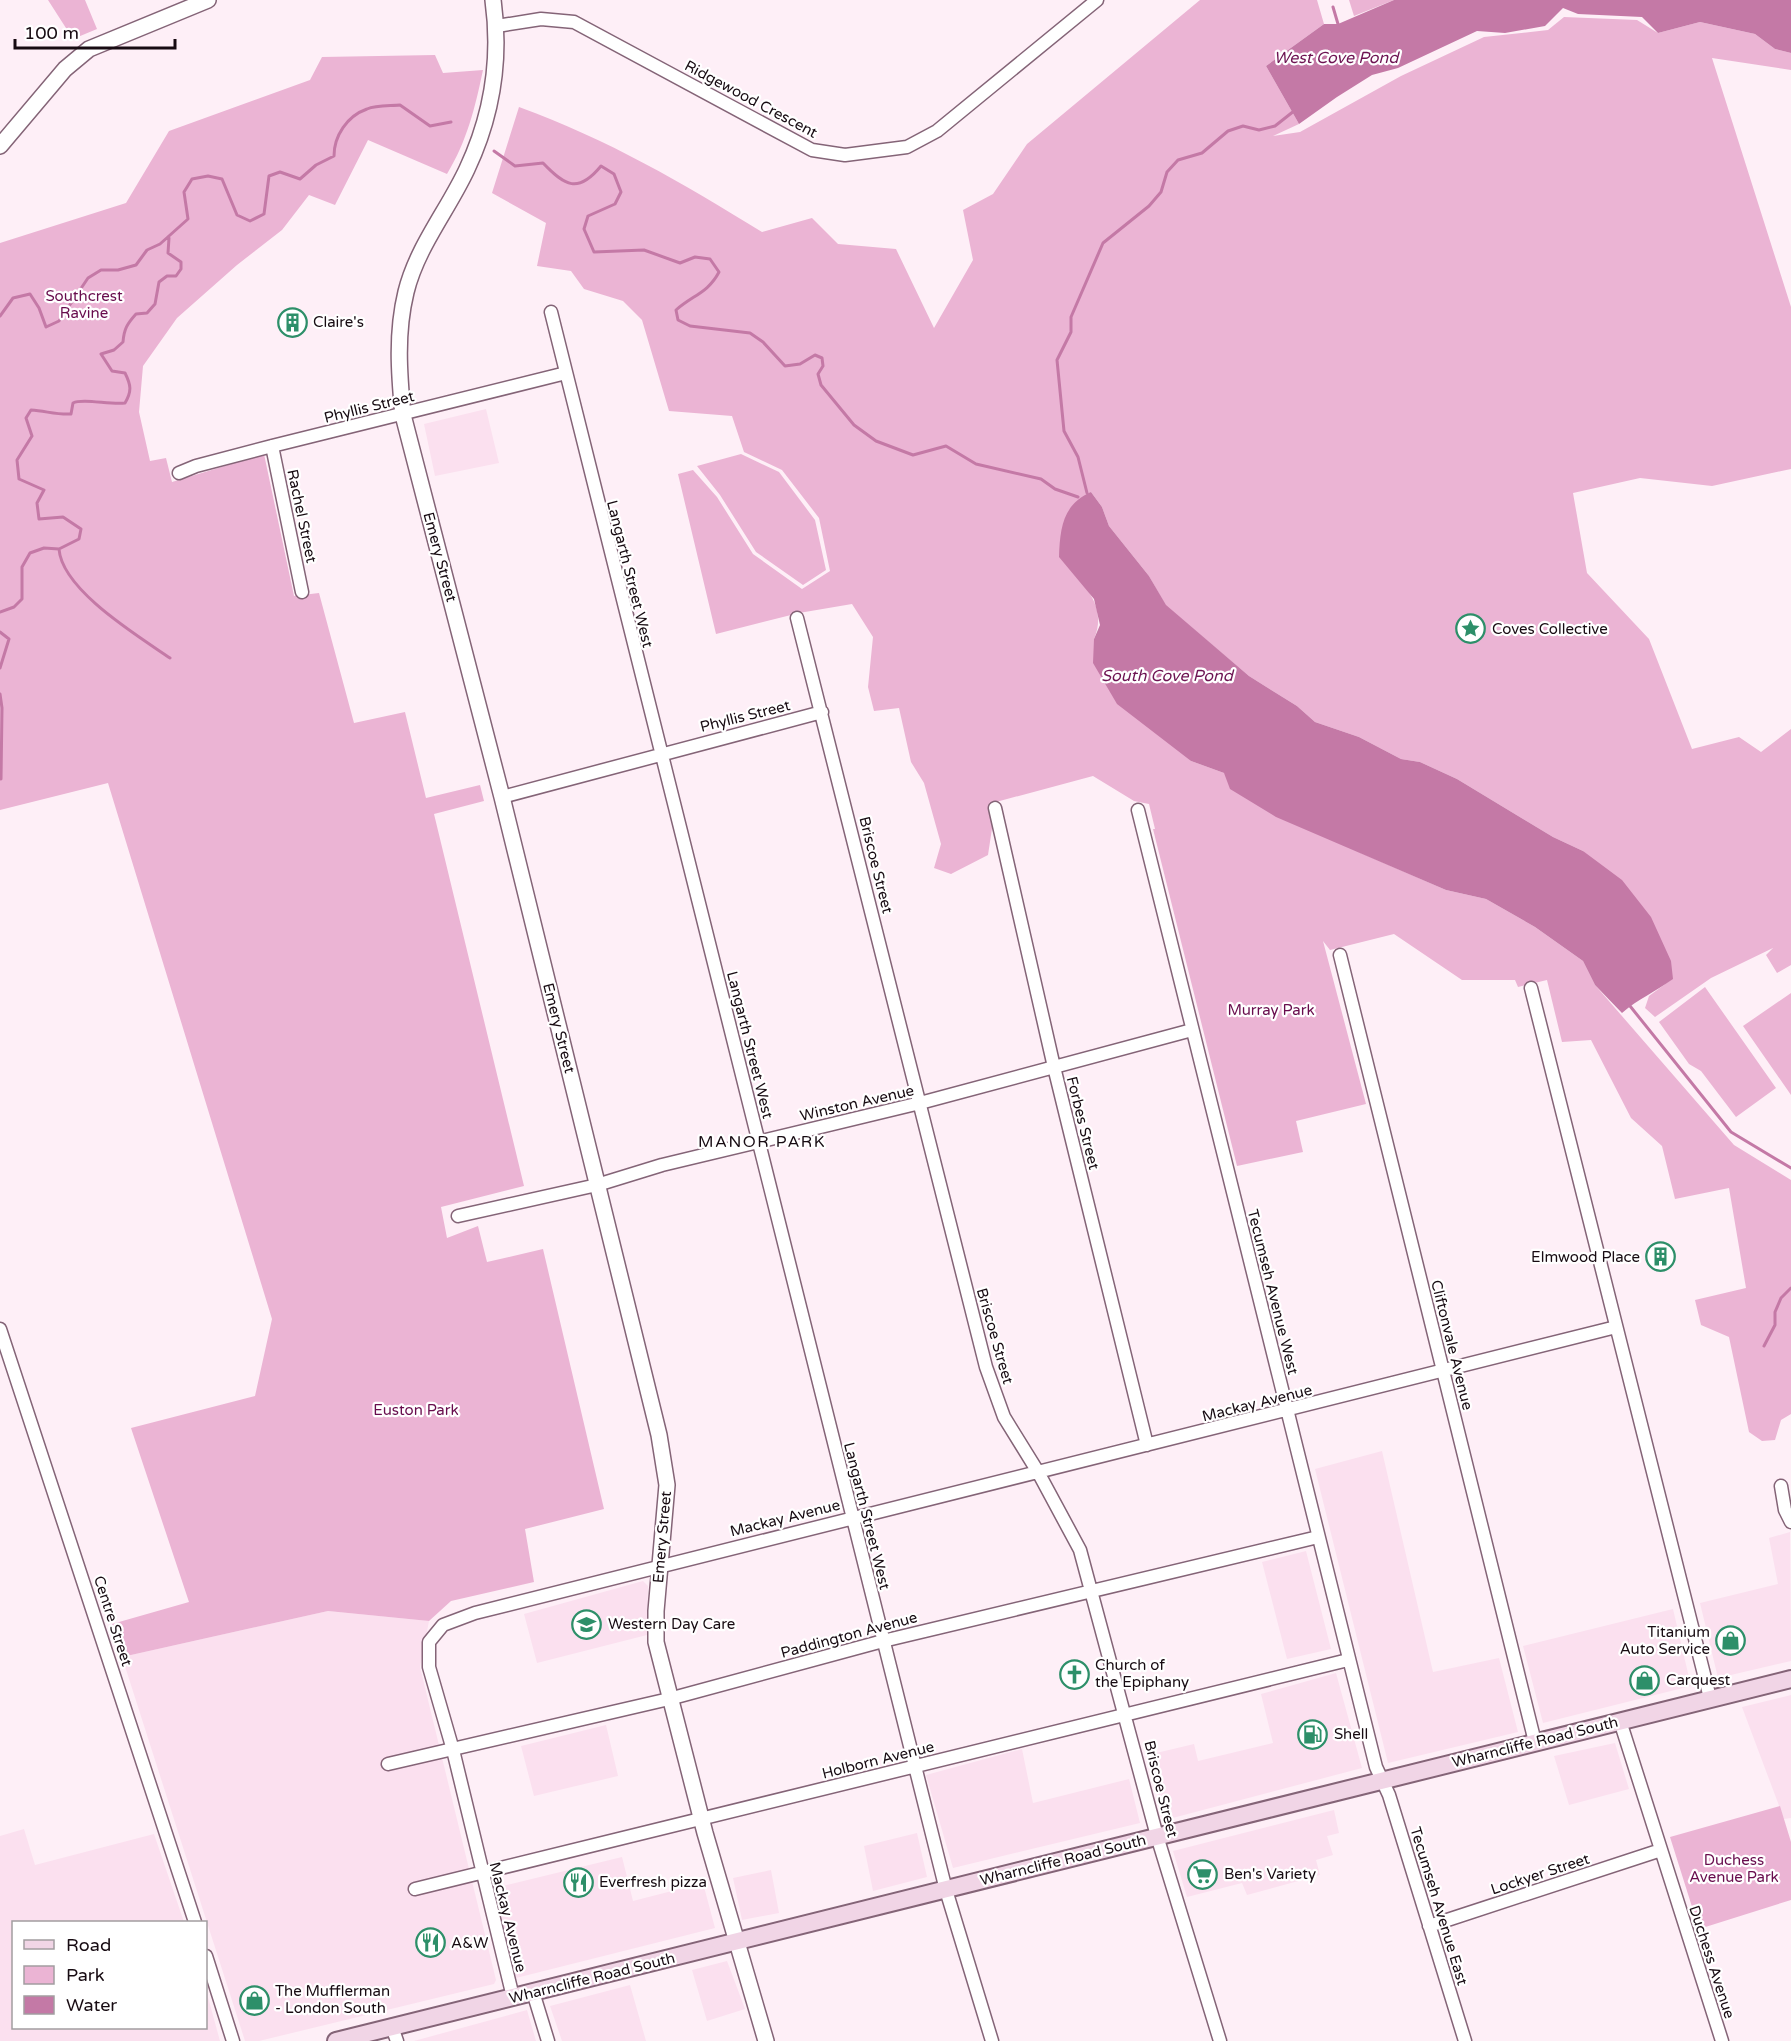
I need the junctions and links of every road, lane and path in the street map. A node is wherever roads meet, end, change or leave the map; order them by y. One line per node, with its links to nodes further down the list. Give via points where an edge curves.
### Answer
1 (208, 0): 5 (street, via 89,49 65,69)
2 (493, 0): 4 (street, Emery Street)
3 (1097, 0): 4 (street, Ridgewood Crescent, via 937,131 908,147 845,155 812,150 574,22 541,19)
4 (497, 26): 8 (street, Emery Street, via 488,120 406,291 398,366)
5 (0, 147)
6 (551, 312): 7 (street, Langarth Street West)
7 (566, 373): 8 (street, Phyllis Street); 14 (street, Langarth Street West)
8 (403, 415): 9 (street, Phyllis Street); 15 (street, Emery Street)
9 (272, 446): 10 (street, Phyllis Street); 11 (street, Rachel Street)
10 (179, 473)
11 (302, 592)
12 (797, 618): 13 (street, Briscoe Street)
13 (822, 712): 14 (street, Phyllis Street); 22 (street, Briscoe Street)
14 (660, 753): 15 (street, Phyllis Street); 23 (street, Langarth Street West)
15 (502, 797): 24 (street, Emery Street)
16 (994, 808): 21 (street, Forbes Street)
17 (1138, 810): 20 (street, Tecumseh Avenue West)
18 (1340, 955): 28 (street, Cliftonvale Avenue)
19 (1531, 988): 26 (street)
20 (1192, 1030): 21 (street, Winston Avenue); 29 (street, Tecumseh Avenue West)
21 (1054, 1067): 22 (street, Winston Avenue); 30 (street, Forbes Street)
22 (920, 1103): 23 (street, Winston Avenue); 31 (street, Briscoe Street, via 986,1367 1004,1417)
23 (759, 1142): 24 (street, Winston Avenue); 33 (street, Langarth Street West)
24 (597, 1185): 25 (street, Winston Avenue); 36 (street, Emery Street, via 663,1459 667,1485)
25 (458, 1216)
26 (1616, 1327): 28 (street, Mackay Avenue); 41 (street)
27 (0, 1329): 56 (street, Centre Street)
28 (1443, 1370): 29 (street, Mackay Avenue); 45 (street, Cliftonvale Avenue)
29 (1288, 1411): 30 (street, Mackay Avenue); 35 (street, Tecumseh Avenue West)
30 (1147, 1445): 31 (street, Mackay Avenue)
31 (1038, 1472): 33 (street, Mackay Avenue); 37 (street, Briscoe Street, via 1080,1550)
32 (1781, 1486): 34 (street)
33 (852, 1517): 36 (street, Mackay Avenue); 38 (street, Langarth Street West)
34 (1791, 1522)
35 (1318, 1537): 37 (street, Paddington Avenue); 39 (street, Tecumseh Avenue West)
36 (660, 1565): 42 (street, Emery Street, via 656,1642); 46 (street, Mackay Avenue, via 475,1613 443,1625 429,1642 429,1667)
37 (1092, 1591): 38 (street, Paddington Avenue); 43 (street, Briscoe Street)
38 (883, 1641): 42 (street, Paddington Avenue); 48 (street, Langarth Street West)
39 (1348, 1660): 43 (street, Holborn Avenue); 49 (street, Tecumseh Avenue West)
40 (1791, 1679): 41 (main road, Wharncliffe Road South)
41 (1710, 1698): 44 (main road, Wharncliffe Road South)
42 (669, 1699): 46 (street, Paddington Avenue); 50 (street, Emery Street)
43 (1126, 1714): 48 (street, Holborn Avenue); 51 (street, Briscoe Street)
44 (1620, 1721): 45 (main road, Wharncliffe Road South); 52 (street, Duchess Avenue)
45 (1534, 1742): 49 (main road, Wharncliffe Road South)
46 (453, 1750): 47 (street, Paddington Avenue); 53 (street, Mackay Avenue)
47 (388, 1764)
48 (914, 1766): 50 (street, Holborn Avenue); 55 (street, Langarth Street West)
49 (1382, 1780): 51 (main road, Wharncliffe Road South); 57 (street, Tecumseh Avenue East)
50 (702, 1819): 53 (street, Holborn Avenue); 58 (street, Emery Street)
51 (1157, 1836): 55 (main road, Wharncliffe Road South); 68 (street, Briscoe Street)
52 (1661, 1850): 57 (street, Lockyer Street); 70 (street, Duchess Avenue)
53 (482, 1873): 54 (street, Holborn Avenue); 61 (street, Mackay Avenue)
54 (415, 1889)
55 (946, 1890): 58 (main road, Wharncliffe Road South); 67 (street, Langarth Street West)
56 (194, 1921)
57 (1429, 1926): 69 (street, Tecumseh Avenue East)
58 (736, 1941): 60 (main road, Wharncliffe Road South); 66 (street, Emery Street)
59 (207, 1959): 63 (street)
60 (533, 1992): 61 (main road, Wharncliffe Road South); 65 (street)
61 (513, 1997): 62 (main road, Wharncliffe Road South)
62 (395, 2034): 64 (main road, Wharncliffe Road South)
63 (233, 2041)
64 (336, 2041)
65 (548, 2041)
66 (766, 2041)
67 (992, 2041)
68 (1221, 2041)
69 (1465, 2041)
70 (1722, 2041)

